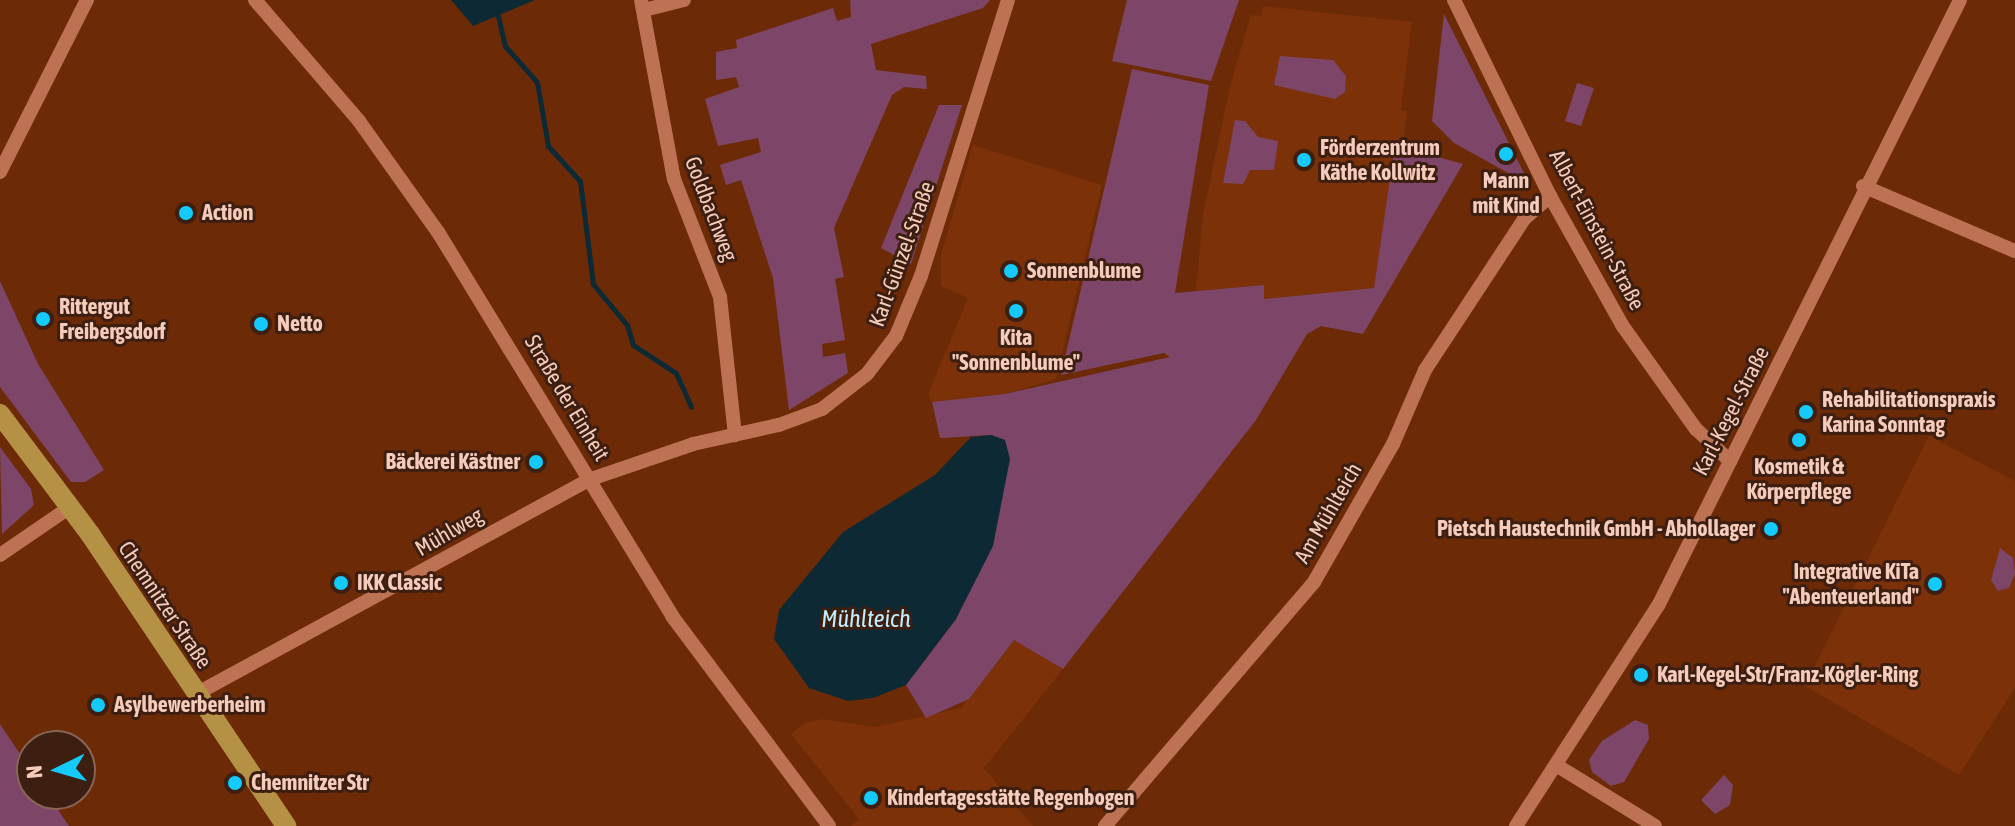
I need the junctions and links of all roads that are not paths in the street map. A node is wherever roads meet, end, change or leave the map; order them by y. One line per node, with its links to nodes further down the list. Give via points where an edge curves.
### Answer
1 (87, 0): 8 (street)
2 (255, 0): 15 (street, Straße der Einheit, via 359,121 438,232)
3 (684, 0): 7 (street)
4 (1008, 0): 13 (street, Karl-Günzel-Straße, via 921,276 884,357 822,409)
5 (1454, 0): 10 (street, Albert-Einstein-Straße)
6 (1960, 0): 9 (street, Karl-Kegel-Straße)
7 (643, 5): 13 (street, Goldbachweg, via 674,179 720,297)
8 (0, 172)
9 (1863, 186): 11 (street); 14 (street, Karl-Kegel-Straße)
10 (1550, 196): 14 (street, Albert-Einstein-Straße, via 1631,338 1712,449); 22 (street, Am Mühlteich, via 1524,219 1425,370 1393,444 1314,582)
11 (2015, 251)
12 (0, 414): 16 (main road, Chemnitzer Straße)
13 (735, 435): 15 (street, Mühlweg)
14 (1730, 461): 19 (street, Karl-Kegel-Straße, via 1658,606)
15 (591, 479): 18 (street, Mühlweg); 21 (street, Straße der Einheit, via 672,616)
16 (70, 507): 17 (street); 18 (main road, Chemnitzer Straße)
17 (0, 555)
18 (196, 694): 20 (main road, Chemnitzer Straße)
19 (1556, 765): 23 (street, Karl-Kegel-Straße); 24 (street)
20 (286, 826)
21 (829, 826)
22 (1105, 826)
23 (1516, 826)
24 (1655, 826)

